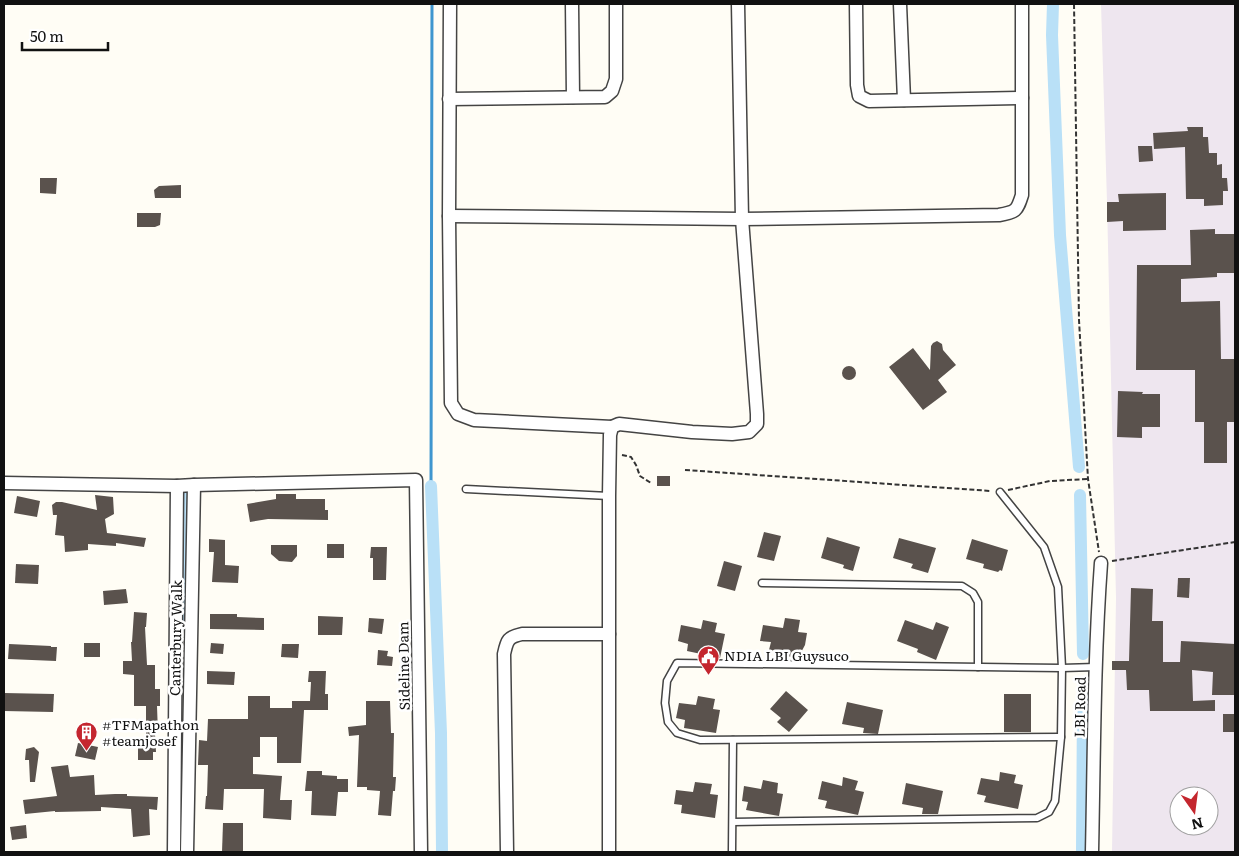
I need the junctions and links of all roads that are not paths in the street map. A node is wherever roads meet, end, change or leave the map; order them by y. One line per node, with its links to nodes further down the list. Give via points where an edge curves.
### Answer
1 (450, 4): 10 (street)
2 (572, 4): 8 (street)
3 (616, 4): 8 (street, via 616,79 612,91 605,97)
4 (738, 4): 13 (street)
5 (856, 4): 11 (street, via 859,96 869,101)
6 (900, 4): 11 (street)
7 (1022, 4): 9 (street)
8 (573, 97): 10 (street)
9 (1022, 98): 11 (street); 13 (street, via 1022,195 1018,207 1010,213)
10 (449, 99): 12 (street)
11 (904, 100)
12 (449, 216): 13 (street); 14 (street, via 451,403 458,414 474,420)
13 (742, 219): 14 (street, via 757,424 749,432 732,434 619,424)
14 (612, 428): 20 (street)
15 (4, 482): 17 (street)
16 (194, 485): 17 (street); 31 (street, Canterbury Walk); 32 (street, Sideline Dam, via 409,480)
17 (177, 486): 30 (street)
18 (466, 490): 20 (lane)
19 (1000, 492): 26 (lane, via 1044,547 1058,587)
20 (608, 496): 23 (street)
21 (1101, 563): 25 (street, LBI Road)
22 (762, 583): 24 (lane, via 962,586 973,593 978,602)
23 (609, 634): 33 (street, via 522,634 507,641 504,654); 34 (street)
24 (978, 667): 26 (lane); 28 (lane, via 677,664 668,682 665,703 668,722 677,733 692,738)
25 (1089, 667): 26 (lane); 36 (street, LBI Road)
26 (1062, 668): 27 (lane)
27 (1061, 737): 28 (lane); 29 (lane, via 1055,801 1049,812 1037,818)
28 (733, 740): 29 (lane)
29 (732, 822): 35 (lane)
30 (174, 852)
31 (187, 852)
32 (421, 852)
33 (507, 852)
34 (609, 852)
35 (732, 852)
36 (1092, 852)

